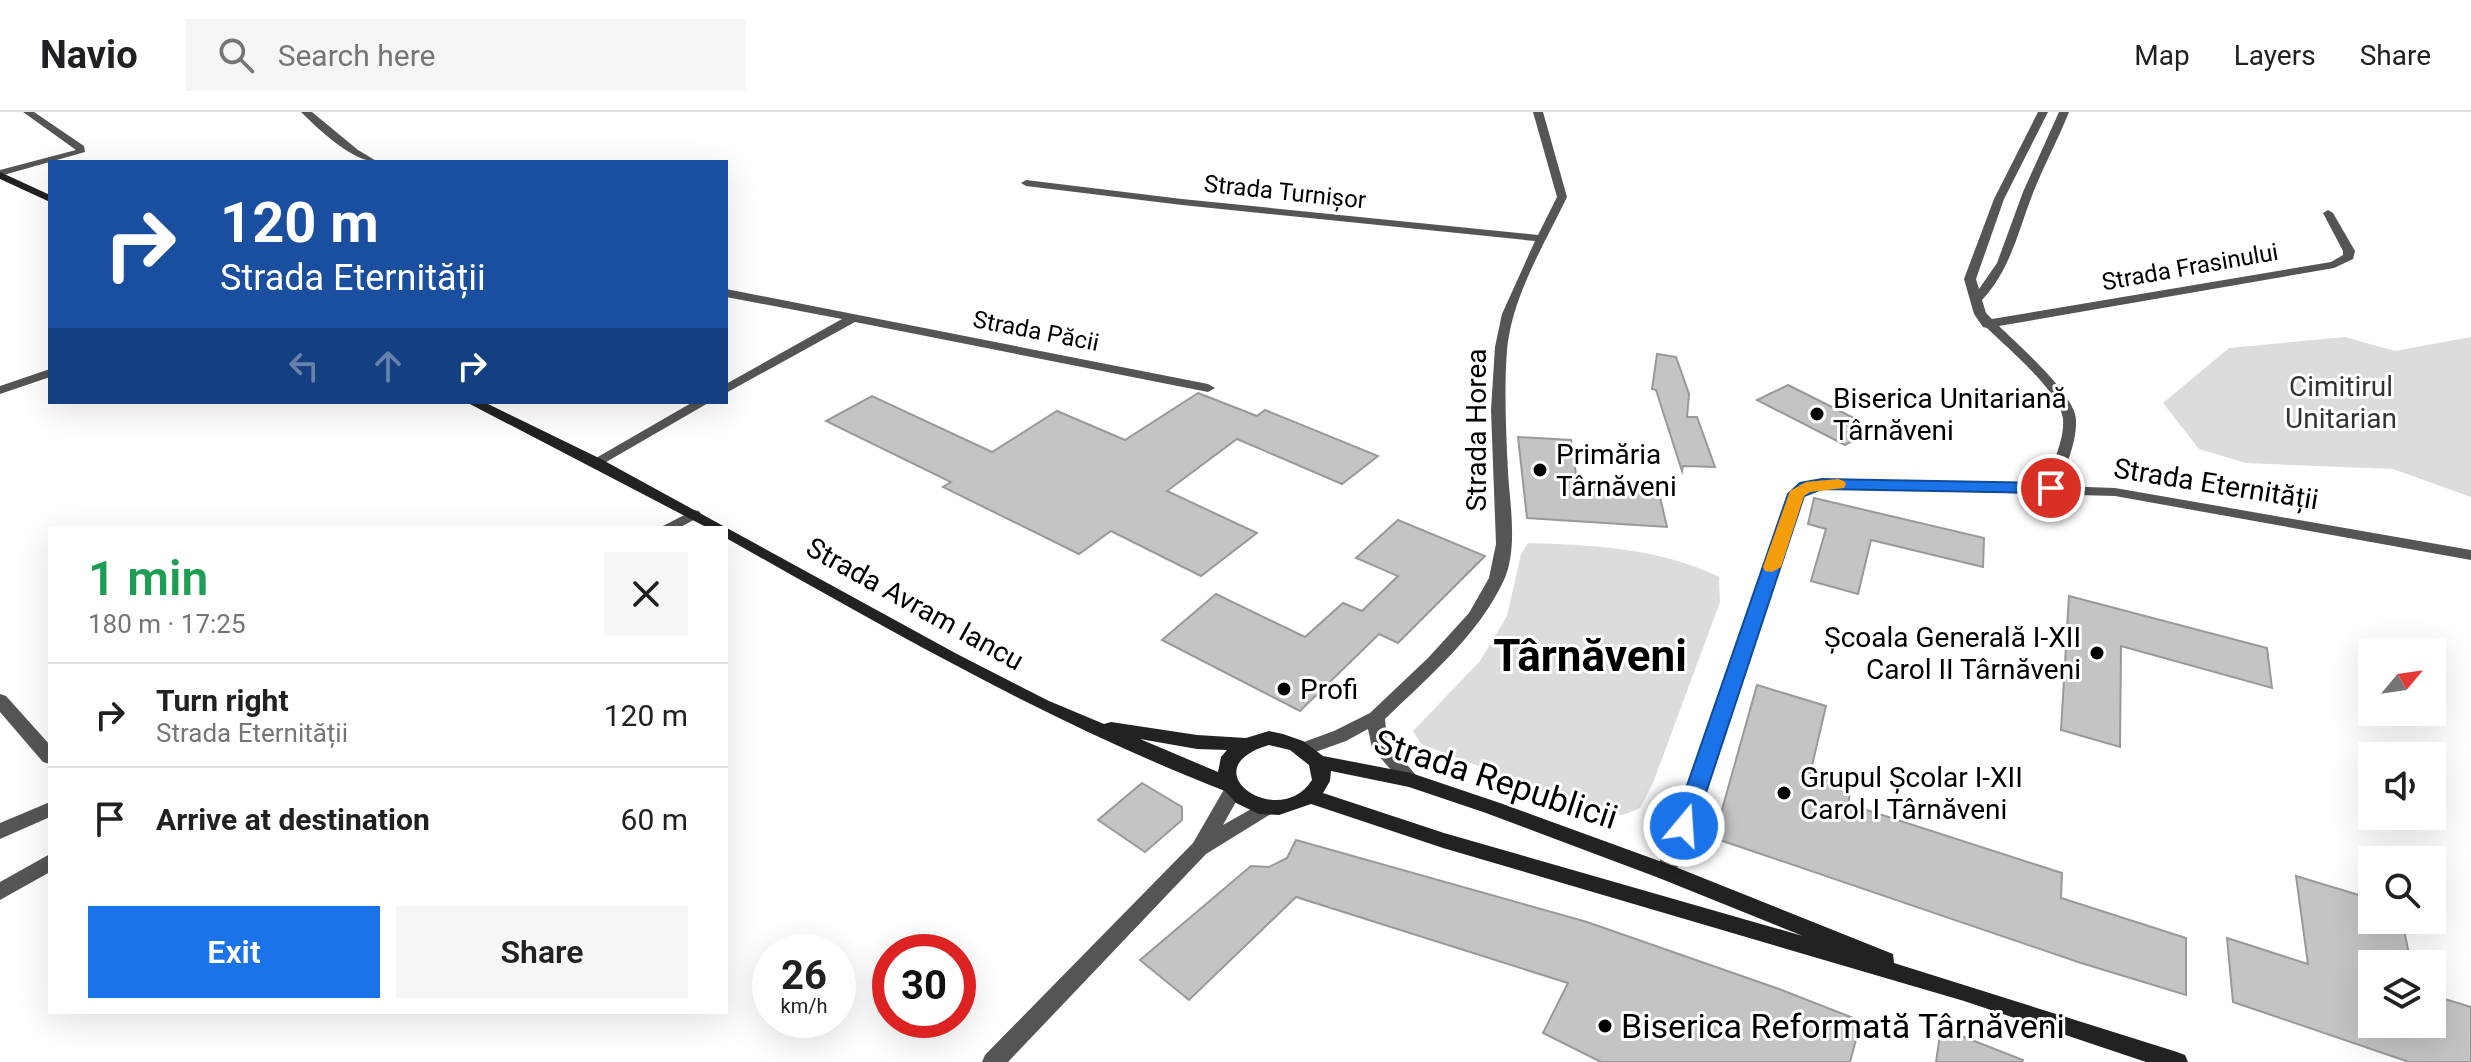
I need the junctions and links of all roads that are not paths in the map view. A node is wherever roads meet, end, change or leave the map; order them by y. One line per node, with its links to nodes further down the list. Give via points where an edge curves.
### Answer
1 (28, 112): 6 (street, via 81,148)
2 (306, 112): 7 (street)
3 (1538, 112): 13 (street, Strada Horea, via 1562,197)
4 (2043, 112): 15 (street, via 1999,199 1970,279)
5 (2064, 112): 15 (street, via 1994,283)
6 (51, 160)
7 (369, 160)
8 (48, 161): 9 (street)
9 (0, 174): 11 (main road)
10 (1026, 183): 13 (street, Strada Turnișor)
11 (48, 198)
12 (2328, 213): 17 (street, Strada Frasinului, via 2349,251 2349,257 2334,265)
13 (1540, 238): 32 (street, Strada Horea, via 1508,314 1501,347 1504,544 1497,578 1475,616)
14 (728, 293): 16 (street, Strada Păcii)
15 (1977, 298): 17 (street)
16 (855, 317): 19 (street); 20 (street, Strada Păcii)
17 (1987, 324): 25 (street, via 2045,379 2070,417)
18 (48, 374): 21 (street)
19 (728, 388)
20 (1208, 388)
21 (0, 390)
22 (477, 404): 24 (main road)
23 (699, 404): 24 (street)
24 (596, 462): 26 (main road)
25 (2051, 488): 30 (street, Strada Eternității, via 2115,492); 45 (street, Strada Eternității, via 1822,484 1796,494)
26 (694, 514): 27 (street); 28 (main road)
27 (671, 526)
28 (715, 526)
29 (728, 533): 33 (main road, Strada Avram Iancu)
30 (2471, 555)
31 (0, 700): 35 (street)
32 (1376, 717): 36 (street, Strada Horea); 37 (street, via 1378,743)
33 (1078, 722): 34 (main road, Strada Avram Iancu, via 1197,742); 38 (main road, Strada Avram Iancu)
34 (1244, 744): 36 (main road, via 1269,738 1296,742); 38 (main road, via 1227,763)
35 (48, 755)
36 (1312, 755): 37 (main road, Strada Republicii); 39 (main road, via 1320,774)
37 (1411, 780): 45 (main road, Strada Republicii)
38 (1231, 788): 40 (main road, via 1254,805); 43 (street)
39 (1309, 796): 40 (main road, via 1283,807); 47 (main road, Strada Republicii)
40 (1267, 807): 43 (street)
41 (48, 810): 42 (street)
42 (0, 831)
43 (1200, 848): 49 (street)
44 (48, 863): 46 (street)
45 (1666, 872): 47 (main road, Strada Republicii)
46 (0, 892)
47 (1964, 992): 48 (main road, Strada Republicii)
48 (2146, 1057): 50 (main road, Strada Republicii)
49 (993, 1062)
50 (2177, 1062)

